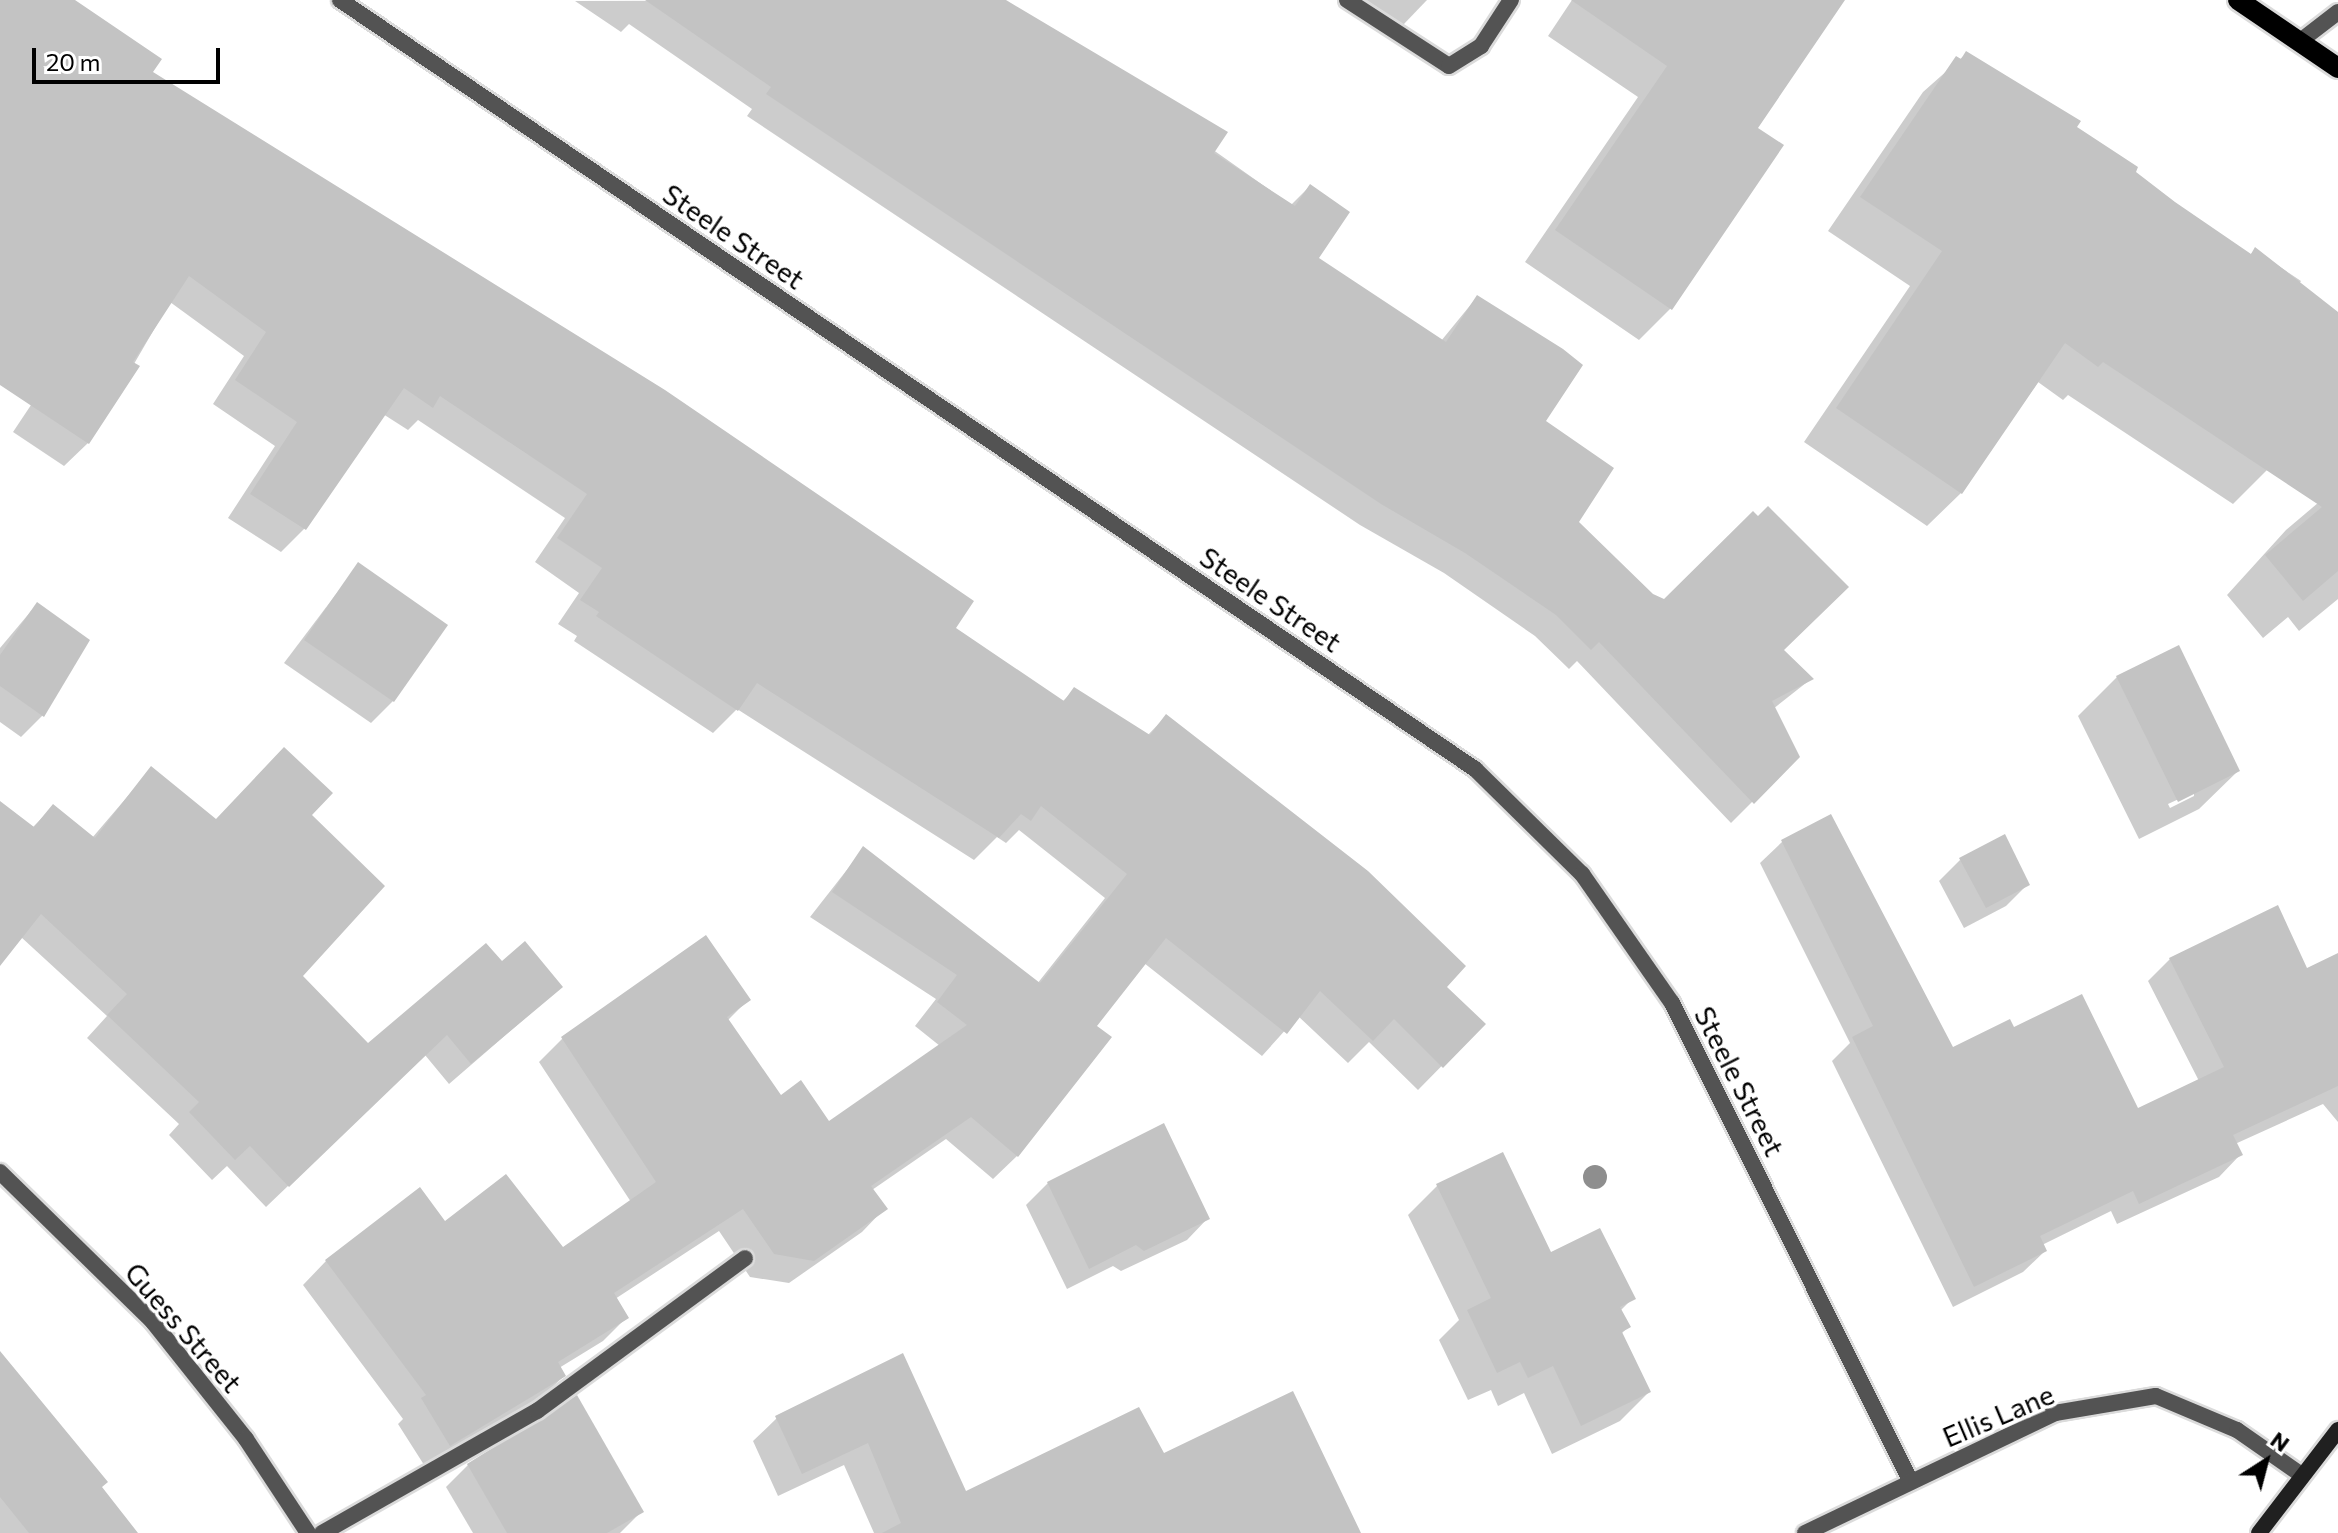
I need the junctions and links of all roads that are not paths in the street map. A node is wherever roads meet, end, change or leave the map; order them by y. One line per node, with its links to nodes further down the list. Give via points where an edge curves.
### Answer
1 (340, 0): 12 (street, Steele Street, via 1475,769 1582,874 1672,1003)
2 (1347, 0): 3 (street, via 1449,66 1481,46)
3 (1511, 0)
4 (2238, 0): 6 (main road)
5 (2338, 12): 6 (street)
6 (2299, 42): 7 (main road)
7 (2338, 68)
8 (0, 1172): 13 (street, Guess Street, via 153,1322 246,1439)
9 (745, 1258): 14 (street, via 537,1411)
10 (2338, 1430): 11 (main road)
11 (2300, 1474): 12 (street, Ellis Lane, via 2237,1430 2156,1396 2055,1413); 16 (main road)
12 (1911, 1482): 15 (street, Ellis Lane)
13 (308, 1533)
14 (322, 1533)
15 (1805, 1533)
16 (2259, 1533)

